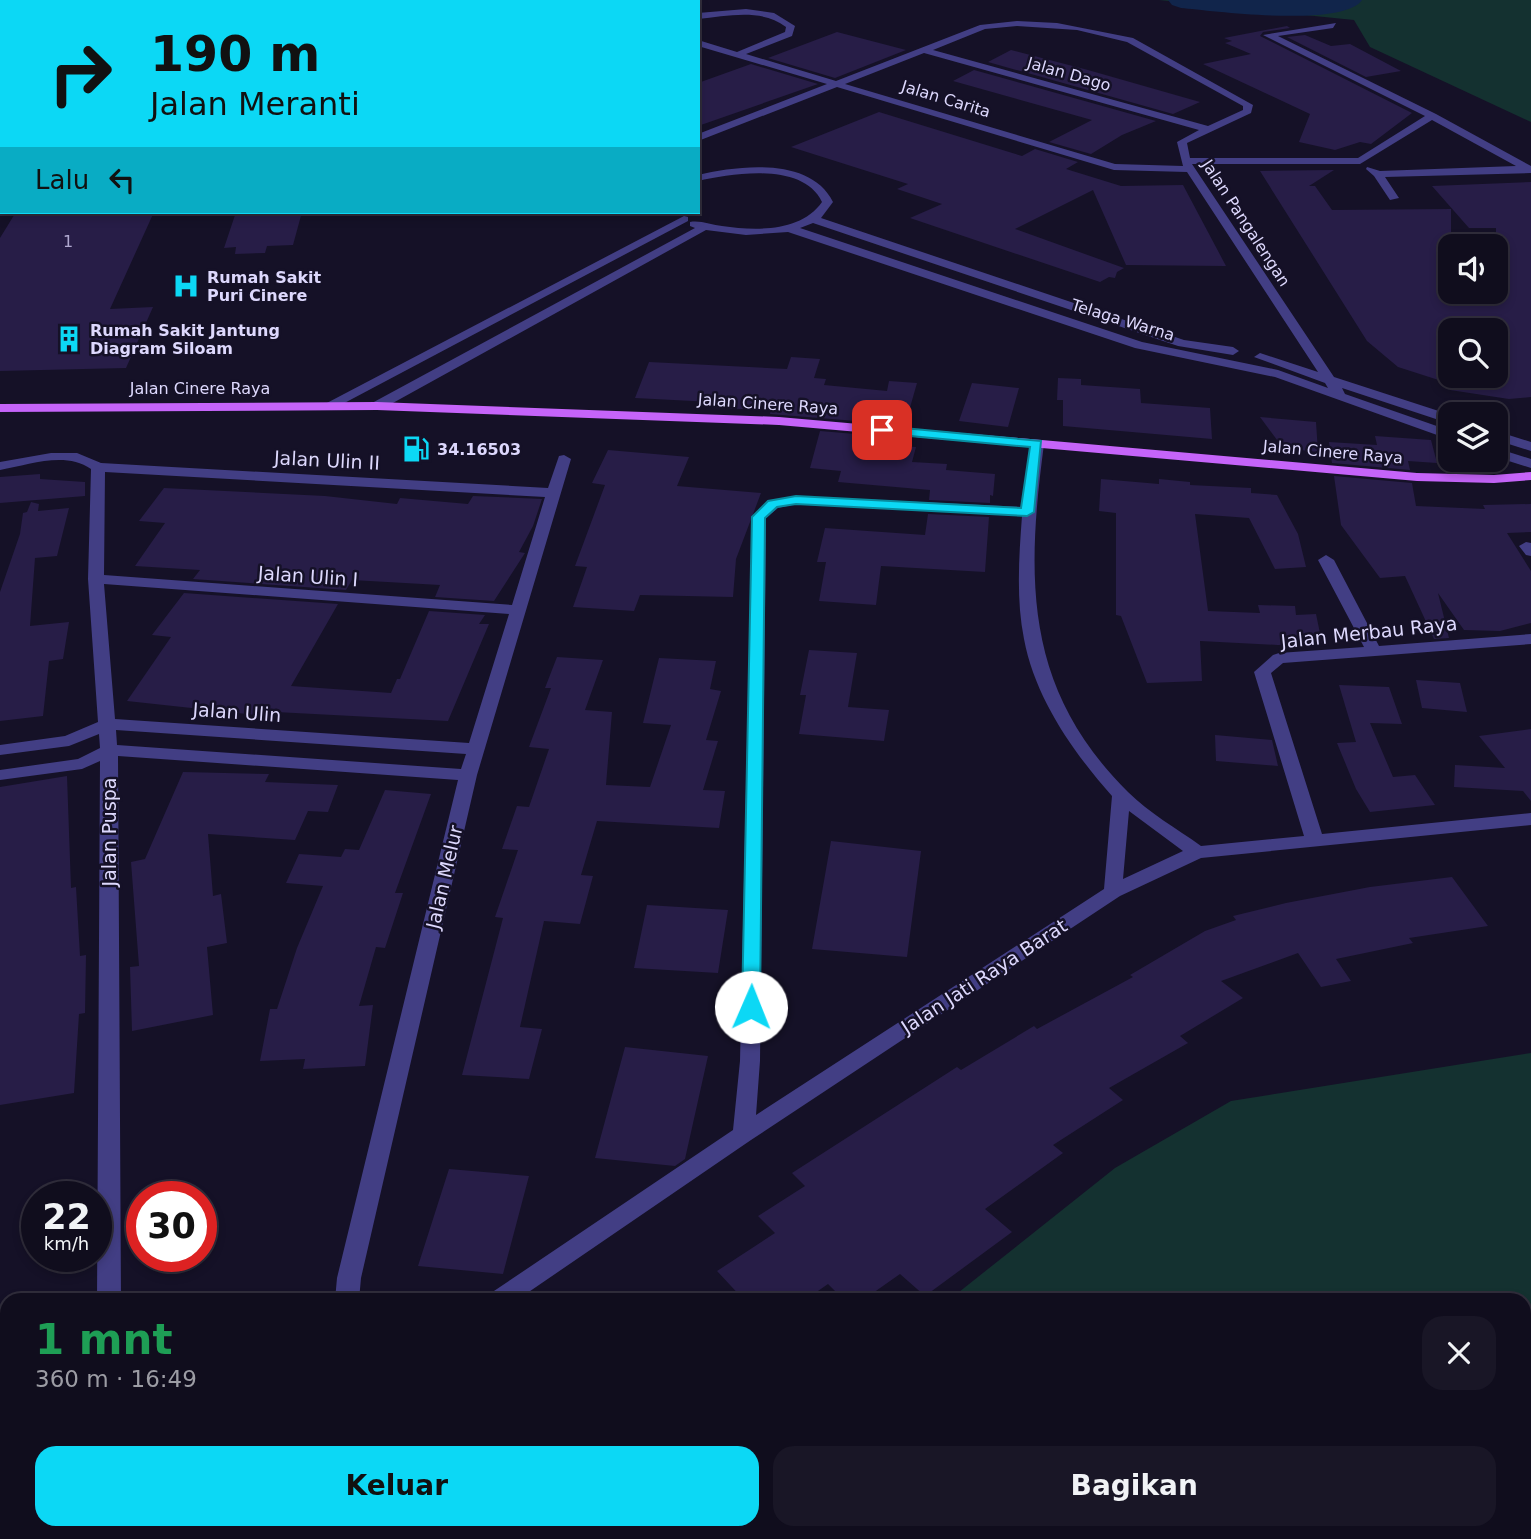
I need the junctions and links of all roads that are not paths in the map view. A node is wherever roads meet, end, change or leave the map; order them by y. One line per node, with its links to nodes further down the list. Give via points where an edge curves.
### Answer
1 (700, 16): 5 (street, via 764,13 791,26 789,34)
2 (1333, 25): 7 (street, via 1268,35)
3 (700, 44): 5 (street, Jalan Carita)
4 (923, 50): 6 (street); 8 (street, Jalan Dago); 8 (street, Jalan Pangalengan, via 1000,23 1114,35 1248,105 1248,111)
5 (737, 55): 6 (street, Jalan Carita)
6 (842, 84): 9 (street); 11 (street, Jalan Carita, via 1114,167)
7 (1432, 116): 10 (street); 12 (street)
8 (1207, 129): 11 (street, Jalan Pangalengan, via 1182,142)
9 (700, 137)
10 (1360, 162): 11 (street, Jalan Carita); 13 (street)
11 (1186, 165): 20 (street, Jalan Pangalengan)
12 (1531, 170): 13 (street)
13 (1378, 174): 15 (street)
14 (700, 178): 17 (street, via 757,171 808,181 823,191 828,202)
15 (1395, 198)
16 (679, 215): 18 (street); 22 (street)
17 (813, 219): 19 (street); 20 (street, Telaga Warna, via 1182,343 1249,354)
18 (704, 227): 19 (street, via 745,232); 23 (street)
19 (787, 228): 21 (street, Telaga Warna, via 1139,345 1243,365)
20 (1329, 380): 21 (street, Jalan Pangalengan); 25 (street, Telaga Warna)
21 (1341, 397): 26 (street, Telaga Warna)
22 (330, 405): 23 (main road, Jalan Cinere Raya); 24 (main road, Jalan Cinere Raya)
23 (377, 406): 28 (main road, Jalan Cinere Raya, via 779,421)
24 (0, 408)
25 (1438, 416)
26 (1438, 431)
27 (1508, 439): 29 (street)
28 (1037, 444): 35 (main road, Jalan Cinere Raya, via 1417,477); 37 (street)
29 (1531, 447)
30 (1508, 456): 32 (street)
31 (564, 459): 36 (street, Jalan Melur)
32 (1531, 464)
33 (0, 466): 34 (street, via 64,456 89,458)
34 (98, 467): 36 (street, Jalan Ulin II); 39 (street, Jalan Puspa)
35 (1531, 476)
36 (554, 493): 40 (street, Jalan Melur)
37 (1027, 512): 49 (street, via 1031,638 1048,688); 54 (street, via 796,500 773,504 759,517 750,1061)
38 (1326, 560): 42 (street)
39 (96, 579): 40 (street, Jalan Ulin I); 43 (street, Jalan Puspa)
40 (518, 610): 44 (street, Jalan Melur)
41 (1531, 639): 42 (street, Jalan Merbau Raya)
42 (1374, 651): 51 (street, Jalan Merbau Raya, via 1279,658 1262,672)
43 (109, 724): 44 (street, Jalan Ulin); 45 (street, Jalan Ulin, via 69,741); 46 (street, Jalan Puspa)
44 (476, 749): 48 (street, Jalan Melur)
45 (0, 750)
46 (109, 750): 47 (street, via 82,764); 48 (street); 55 (street, Jalan Puspa)
47 (0, 775)
48 (468, 775): 56 (street, Jalan Melur)
49 (1121, 795): 52 (street); 53 (street)
50 (1531, 819): 51 (street, Jalan Jati Raya Barat)
51 (1314, 838): 52 (street, Jalan Jati Raya Barat)
52 (1197, 852): 53 (street, Jalan Jati Raya Barat)
53 (1113, 892): 54 (street, Jalan Jati Raya Barat)
54 (743, 1134): 57 (street, Jalan Jati Raya Barat)
55 (109, 1293)
56 (348, 1293)
57 (509, 1293)

